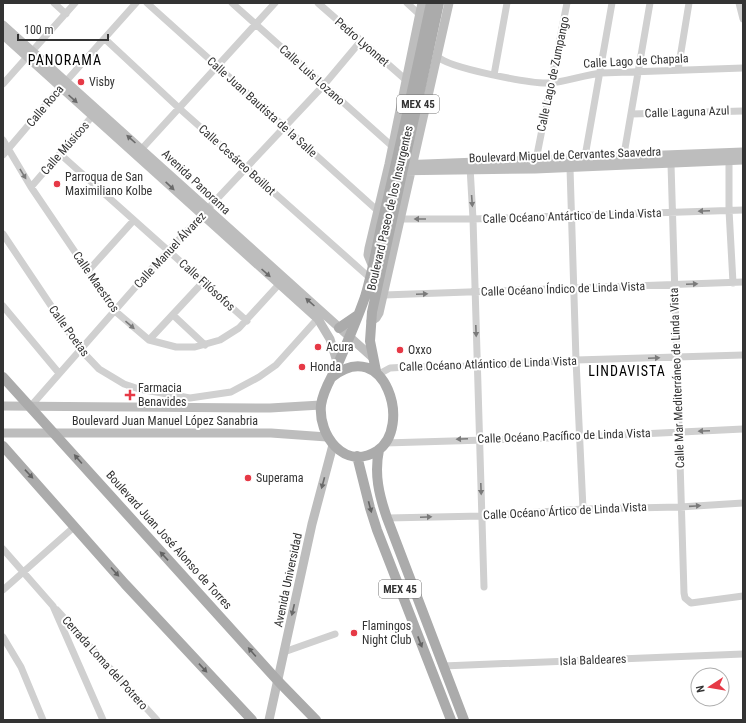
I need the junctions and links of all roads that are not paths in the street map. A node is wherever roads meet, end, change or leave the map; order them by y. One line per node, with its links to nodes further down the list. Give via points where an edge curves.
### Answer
1 (54, 3): 20 (street)
2 (75, 3): 20 (street)
3 (136, 3): 27 (street, Calle Roca)
4 (147, 3): 32 (street, Calle Juan Bautista de la Salle)
5 (232, 3): 24 (street, Calle Luis Lozano)
6 (274, 3): 24 (street)
7 (318, 3): 28 (street, Pedro Lyonnet)
8 (407, 3): 21 (street)
9 (415, 3): 21 (street)
10 (422, 3): 21 (street, Boulevard Paseo de los Insurgentes)
11 (431, 3): 25 (main road, Boulevard Paseo de los Insurgentes / MEX 45)
12 (439, 3): 29 (main road, Boulevard Paseo de los Insurgentes / MEX 45)
13 (449, 3): 31 (street, Boulevard Paseo de los Insurgentes)
14 (507, 3): 37 (street)
15 (567, 3): 39 (street, Calle Lago de Zumpango)
16 (612, 3): 36 (street)
17 (650, 3): 34 (street)
18 (689, 3): 35 (street)
19 (739, 3): 22 (street)
20 (66, 14): 30 (street)
21 (419, 14): 25 (street); 38 (street, Boulevard Paseo de los Insurgentes)
22 (743, 19)
23 (3, 25): 30 (street, Avenida Panorama)
24 (256, 25): 32 (street); 42 (street, Calle Luis Lozano)
25 (426, 28): 29 (street); 65 (main road, Boulevard Paseo de los Insurgentes / MEX 45)
26 (3, 35): 30 (street, Avenida Panorama)
27 (105, 39): 41 (street, Calle Roca); 43 (street, Calle Cesáreo Boillot)
28 (360, 42): 38 (street, Pedro Lyonnet); 42 (street, Calle Manuel Álvarez)
29 (431, 42): 31 (street); 65 (main road, Boulevard Paseo de los Insurgentes / MEX 45)
30 (30, 54): 40 (street); 41 (street, Avenida Panorama)
31 (437, 56): 37 (street, Calle Lago de Chapala, via 444,62); 65 (street, Boulevard Paseo de los Insurgentes)
32 (217, 66): 43 (street); 48 (street, Calle Juan Bautista de la Salle)
33 (743, 68): 35 (street, Calle Lago de Chapala)
34 (638, 70): 35 (street, Calle Lago de Chapala); 36 (street, Calle Lago de Chapala); 46 (street)
35 (678, 70)
36 (601, 73): 39 (street, Calle Lago de Chapala); 59 (street)
37 (494, 75): 39 (street, Calle Lago de Chapala)
38 (406, 80): 50 (street, Boulevard Paseo de los Insurgentes)
39 (552, 83): 61 (street, Calle Lago de Zumpango)
40 (3, 84)
41 (62, 85): 44 (street, Avenida Panorama); 47 (street, Avenida Panorama, one-way to 47); 51 (street, Calle Roca)
42 (322, 86): 48 (street, Calle Manuel Álvarez); 50 (street, Calle Luis Lozano)
43 (180, 109): 52 (street); 64 (street, Calle Cesáreo Boillot)
44 (98, 110): 47 (street, Calle Músicos); 52 (street, Avenida Panorama, one-way to 44)
45 (743, 110): 46 (street, Calle Laguna Azul)
46 (631, 114): 56 (street)
47 (92, 117): 52 (street, Avenida Panorama); 54 (street, Calle Músicos)
48 (283, 127): 64 (street, Calle Manuel Álvarez); 70 (street, Calle Juan Bautista de la Salle)
49 (3, 140): 51 (street, Calle Maestros)
50 (393, 147): 65 (street, Boulevard Paseo de los Insurgentes)
51 (9, 149): 55 (street, Calle Roca); 67 (street, Calle Maestros, one-way to 67)
52 (140, 152): 71 (street, Avenida Panorama)
53 (743, 152): 56 (street, Boulevard Miguel de Cervantes Saavedra)
54 (60, 154): 67 (street, Calle Músicos); 76 (street, Calle Filósofos)
55 (3, 155)
56 (624, 156): 59 (street, Boulevard Miguel de Cervantes Saavedra); 63 (street)
57 (743, 160): 58 (street, Boulevard Miguel de Cervantes Saavedra)
58 (729, 161): 60 (street, Boulevard Miguel de Cervantes Saavedra); 68 (street)
59 (584, 163): 61 (street, Boulevard Miguel de Cervantes Saavedra); 63 (street, Boulevard Miguel de Cervantes Saavedra); 66 (street, Boulevard Miguel de Cervantes Saavedra)
60 (671, 164): 63 (street, Boulevard Miguel de Cervantes Saavedra); 72 (street, Calle Mar Mediterráneo de Linda Vista)
61 (535, 165): 62 (street, Boulevard Miguel de Cervantes Saavedra); 66 (street, Boulevard Miguel de Cervantes Saavedra)
62 (470, 166): 65 (street, Boulevard Miguel de Cervantes Saavedra); 75 (street, one-way to 75)
63 (622, 166)
64 (245, 167): 71 (street, Calle Manuel Álvarez); 81 (street, Calle Cesáreo Boillot)
65 (400, 168): 70 (street, Boulevard Paseo de los Insurgentes); 74 (street, Boulevard Paseo de los Insurgentes); 79 (main road, Boulevard Paseo de los Insurgentes / MEX 45); 96 (main road, Boulevard Paseo de los Insurgentes / MEX 45)
66 (570, 168): 73 (street)
67 (31, 187): 80 (street, Calle Maestros)
68 (729, 210): 69 (street, Calle Océano Antártico de Linda Vista); 72 (street, Calle Océano Antártico de Linda Vista, one-way to 72); 85 (street)
69 (743, 210)
70 (378, 211): 79 (street, Boulevard Paseo de los Insurgentes, via 368,255)
71 (204, 212): 78 (street, Calle Manuel Álvarez); 83 (street, Avenida Panorama)
72 (672, 212): 73 (street, Calle Océano Antártico de Linda Vista); 86 (street, Calle Mar Mediterráneo de Linda Vista)
73 (572, 215): 75 (street, Calle Océano Antártico de Linda Vista); 87 (street)
74 (401, 219): 75 (street, Calle Océano Antártico de Linda Vista, one-way to 74); 89 (street, Boulevard Paseo de los Insurgentes)
75 (473, 219): 88 (street)
76 (134, 220): 78 (street, Calle Filósofos); 80 (street)
77 (3, 234): 101 (street, Calle Poetas)
78 (168, 250): 82 (street, Calle Filósofos); 91 (street, Calle Manuel Álvarez)
79 (373, 267): 81 (main road, Boulevard Paseo de los Insurgentes / MEX 45)
80 (88, 271): 91 (street, Calle Maestros)
81 (370, 278): 93 (main road, Boulevard Paseo de los Insurgentes / MEX 45)
82 (204, 281): 92 (street); 95 (street, Calle Filósofos)
83 (281, 281): 94 (street, Avenida Panorama); 95 (street, Calle Maestros)
84 (743, 282): 85 (street, Calle Océano Índico de Linda Vista)
85 (733, 283): 86 (street, Calle Océano Índico de Linda Vista, one-way to 85)
86 (674, 285): 87 (street, Calle Océano Índico de Linda Vista); 104 (street, Calle Mar Mediterráneo de Linda Vista)
87 (573, 287): 88 (street, Calle Océano Índico de Linda Vista); 105 (street)
88 (474, 292): 89 (street, Calle Océano Índico de Linda Vista, one-way to 88); 107 (street, one-way to 107)
89 (384, 295): 96 (street, Boulevard Paseo de los Insurgentes, via 379,313)
90 (3, 306): 108 (street)
91 (115, 311): 99 (street, Calle Maestros, one-way to 99); 101 (street, Calle Manuel Álvarez)
92 (173, 315): 99 (street); 100 (street)
93 (358, 315): 97 (main road); 98 (main road, Boulevard Paseo de los Insurgentes / MEX 45)
94 (321, 316): 97 (street, Avenida Panorama); 101 (street, Calle Poetas, via 276,365 259,377 231,392 190,398 124,384 100,369); 106 (street, Avenida Panorama)
95 (247, 321): 100 (street, Calle Maestros, via 232,333)
96 (371, 321): 103 (main road, Boulevard Paseo de los Insurgentes / MEX 45)
97 (339, 328): 98 (street, Avenida Panorama)
98 (349, 337): 103 (street, Avenida Panorama); 106 (main road, Boulevard Paseo de los Insurgentes / MEX 45)
99 (149, 340): 100 (street, Calle Maestros, via 176,347)
100 (205, 345)
101 (80, 349): 108 (street, Calle Manuel Álvarez)
102 (743, 355): 104 (street, Calle Océano Atlántico de Linda Vista)
103 (372, 357): 109 (main road, Boulevard Paseo de los Insurgentes / MEX 45)
104 (676, 357): 105 (street, Calle Océano Atlántico de Linda Vista, one-way to 104); 117 (street, Calle Mar Mediterráneo de Linda Vista)
105 (576, 360): 107 (street, Calle Océano Atlántico de Linda Vista); 120 (street)
106 (338, 365): 111 (main road, Boulevard Paseo de los Insurgentes / MEX 45)
107 (477, 366): 109 (street, Calle Océano Atlántico de Linda Vista, via 390,368); 121 (street)
108 (58, 372): 114 (street, Calle Manuel Álvarez)
109 (378, 373): 111 (main road, via 370,368 355,367 342,370); 124 (main road, via 388,390 392,407 391,427)
110 (3, 377): 114 (main road, Boulevard Juan José Alonso de Torres)
111 (332, 377): 112 (main road)
112 (321, 405): 114 (street, Boulevard Juan Manuel López Sanabria, via 270,408); 119 (main road)
113 (3, 406): 114 (street, Boulevard Juan Manuel López Sanabria)
114 (30, 407): 116 (main road, Boulevard Juan José Alonso de Torres)
115 (743, 429): 117 (street, Calle Océano Pacífico de Linda Vista, one-way to 117)
116 (54, 432): 118 (street, Boulevard Juan Manuel López Sanabria); 119 (street, Boulevard Juan Manuel López Sanabria, via 271,433); 147 (main road, Boulevard Juan José Alonso de Torres, one-way to 116)
117 (678, 432): 120 (street, Calle Océano Pacífico de Linda Vista); 129 (street, Calle Mar Mediterráneo de Linda Vista)
118 (3, 433)
119 (327, 437): 123 (main road)
120 (579, 437): 121 (street, Calle Océano Pacífico de Linda Vista); 130 (street)
121 (480, 438): 124 (street, Calle Océano Pacífico de Linda Vista, one-way to 124); 131 (street, one-way to 131)
122 (3, 446): 127 (main road)
123 (333, 446): 126 (main road); 144 (street, Avenida Universidad, one-way to 144, via 312,524)
124 (382, 446): 126 (main road, via 367,455); 132 (main road, MEX 45, via 376,461 376,477)
125 (3, 454): 127 (main road)
126 (357, 456): 154 (main road, MEX 45, one-way to 154, via 377,530)
127 (14, 459): 133 (main road, one-way to 133)
128 (743, 503): 129 (street, Calle Océano Ártico de Linda Vista, one-way to 128)
129 (680, 507): 130 (street, Calle Océano Ártico de Linda Vista); 138 (street, Calle Mar Mediterráneo de Linda Vista, via 685,598 692,603)
130 (583, 509): 131 (street, Calle Océano Ártico de Linda Vista)
131 (482, 516): 132 (street, Calle Océano Ártico de Linda Vista, one-way to 131); 136 (street)
132 (387, 518): 146 (main road, MEX 45)
133 (74, 527): 135 (street); 151 (main road, one-way to 151)
134 (3, 549): 135 (street)
135 (24, 572): 137 (street); 139 (street)
136 (484, 587)
137 (3, 590)
138 (743, 596)
139 (53, 606): 141 (street, Cerrada Loma del Potrero); 143 (street)
140 (335, 634): 144 (street)
141 (81, 636): 143 (street, via 74,637); 150 (street, Cerrada Loma del Potrero)
142 (3, 637): 148 (street, via 21,667)
143 (70, 642): 149 (street)
144 (284, 652): 147 (street, Avenida Universidad)
145 (743, 654): 146 (street, Isla Baldeares)
146 (443, 666): 155 (main road, MEX 45)
147 (278, 681): 152 (street, Avenida Universidad); 153 (main road, Boulevard Juan José Alonso de Torres)
148 (43, 720)
149 (103, 720)
150 (157, 720)
151 (252, 720)
152 (269, 720)
153 (316, 720)
154 (451, 720)
155 (464, 720)

